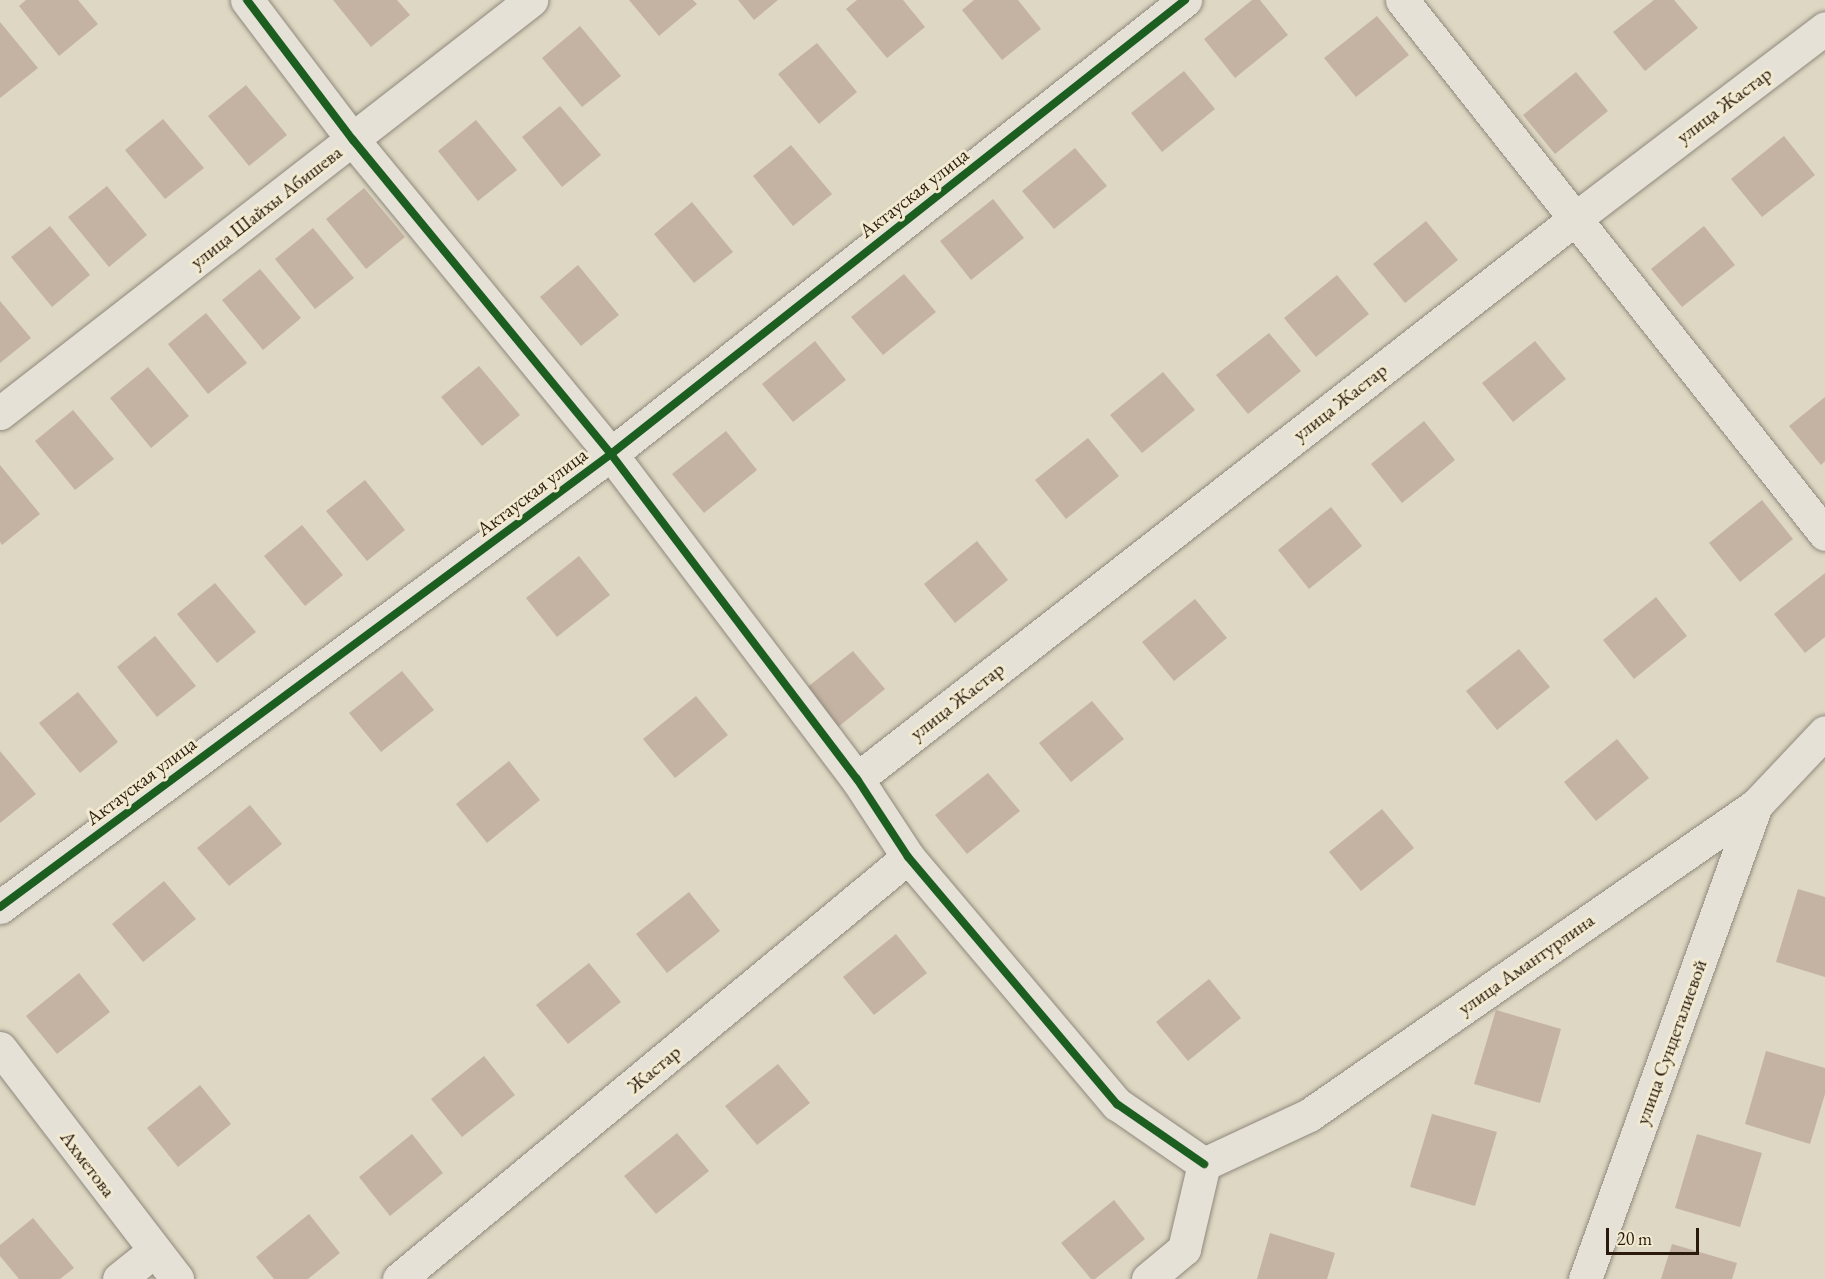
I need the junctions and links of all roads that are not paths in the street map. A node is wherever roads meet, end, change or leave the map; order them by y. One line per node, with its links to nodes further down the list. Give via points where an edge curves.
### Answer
1 (248, 0): 6 (street)
2 (531, 0): 6 (street, улица Шайхы Абишева)
3 (1185, 0): 9 (street, Актауская улица)
4 (1402, 0): 7 (street)
5 (1825, 28): 7 (street, улица Жастар)
6 (353, 140): 8 (street, улица Шайхы Абишева); 9 (street)
7 (1576, 218): 10 (street); 12 (street, улица Жастар)
8 (0, 413)
9 (611, 454): 12 (street); 15 (street, Актауская улица)
10 (1825, 534)
11 (1825, 732): 13 (street, улица Амантурлина)
12 (857, 779): 14 (street)
13 (1756, 805): 17 (street, улица Амантурлина, via 1309,1115); 23 (street, улица Сундеталиевой)
14 (908, 857): 17 (street, via 1117,1104); 21 (street, Жастар)
15 (0, 907)
16 (0, 1048): 18 (street, Ахметова)
17 (1204, 1164): 22 (street, via 1184,1249)
18 (154, 1251): 19 (street); 20 (street, Ахметова)
19 (119, 1279)
20 (177, 1279)
21 (399, 1279)
22 (1148, 1279)
23 (1585, 1279)

